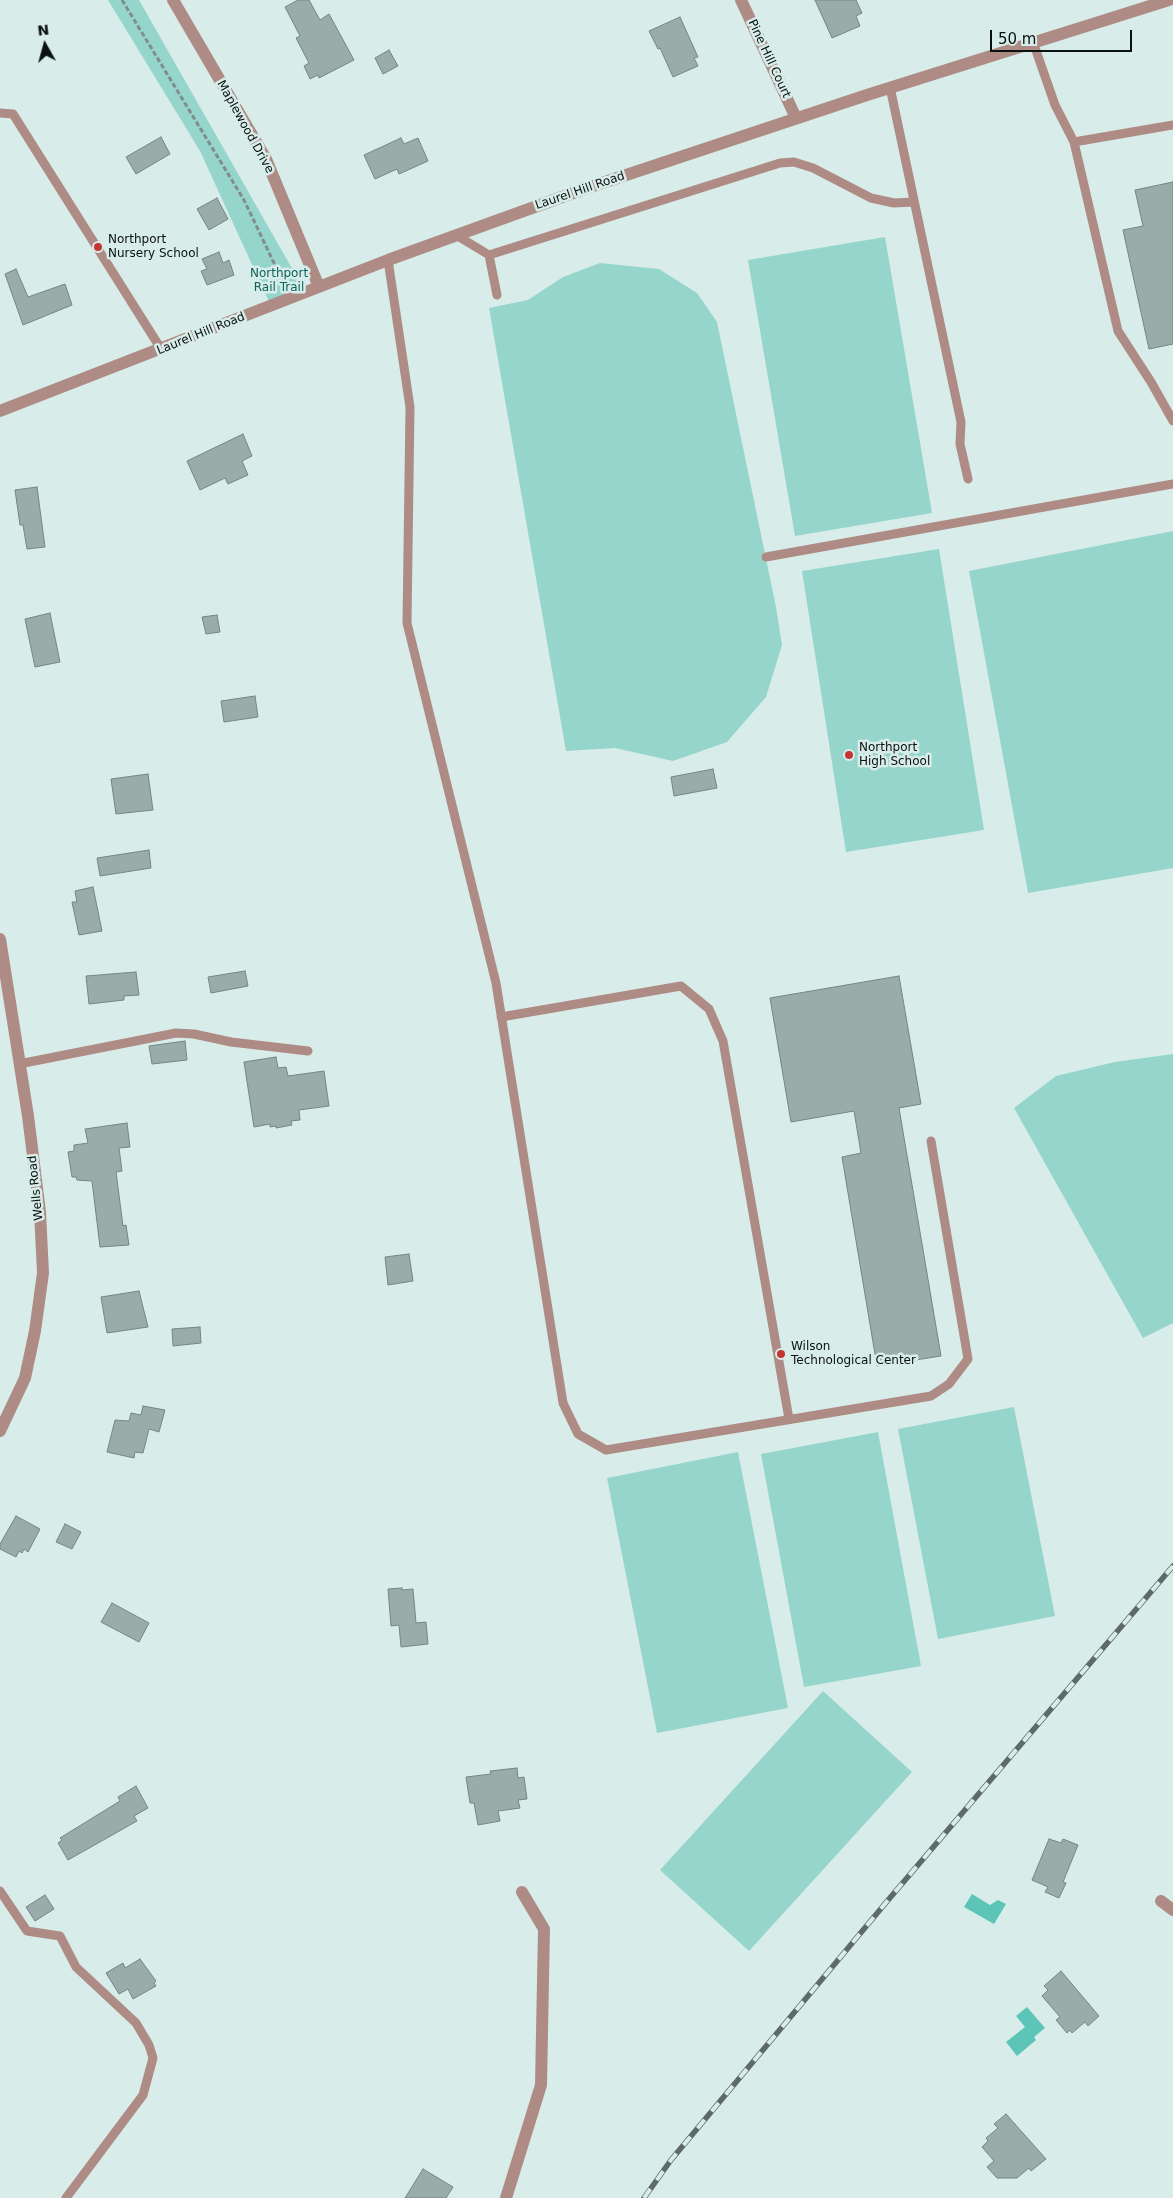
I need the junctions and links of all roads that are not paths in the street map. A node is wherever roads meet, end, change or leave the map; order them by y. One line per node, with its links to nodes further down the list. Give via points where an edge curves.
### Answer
1 (173, 0): 14 (street, Maplewood Drive, via 266,159)
2 (741, 0): 7 (street, Pine Hill Court)
3 (1170, 0): 4 (street, Laurel Hill Road)
4 (1033, 42): 5 (street, Laurel Hill Road); 9 (lane, via 1056,105)
5 (890, 87): 7 (street, Laurel Hill Road); 10 (lane)
6 (0, 113): 16 (lane, via 13,114)
7 (796, 118): 11 (street, Laurel Hill Road)
8 (1173, 125): 9 (lane)
9 (1074, 142): 18 (lane, via 1118,331)
10 (914, 202): 12 (lane, via 894,203 871,198 813,168 794,162 780,163); 19 (lane, via 961,422 960,444)
11 (456, 235): 12 (lane); 13 (street, Laurel Hill Road)
12 (489, 255): 15 (lane)
13 (388, 260): 14 (street, Laurel Hill Road); 23 (lane, via 410,407 407,623)
14 (319, 287): 16 (street, Laurel Hill Road)
15 (497, 295)
16 (161, 349): 17 (street, Laurel Hill Road)
17 (0, 411)
18 (1173, 421)
19 (968, 479)
20 (1173, 484): 21 (lane)
21 (766, 558)
22 (0, 939): 25 (street, Wells Road)
23 (502, 1017): 27 (lane, via 681,986 709,1010 722,1041); 27 (lane, via 563,1402 578,1434 606,1450)
24 (308, 1051): 25 (lane, via 176,1033)
25 (19, 1064): 28 (street, Wells Road, via 40,1212 43,1273 36,1331 25,1378)
26 (931, 1141): 27 (lane, via 968,1359 949,1384 932,1396)
27 (789, 1420)
28 (0, 1431)
29 (0, 1891): 33 (lane, via 27,1931 60,1936 76,1967 136,2023 153,2058 143,2095)
30 (522, 1892): 34 (street, via 544,1930 541,2085)
31 (1161, 1901): 32 (street)
32 (1173, 1910)
33 (66, 2198)
34 (506, 2198)

